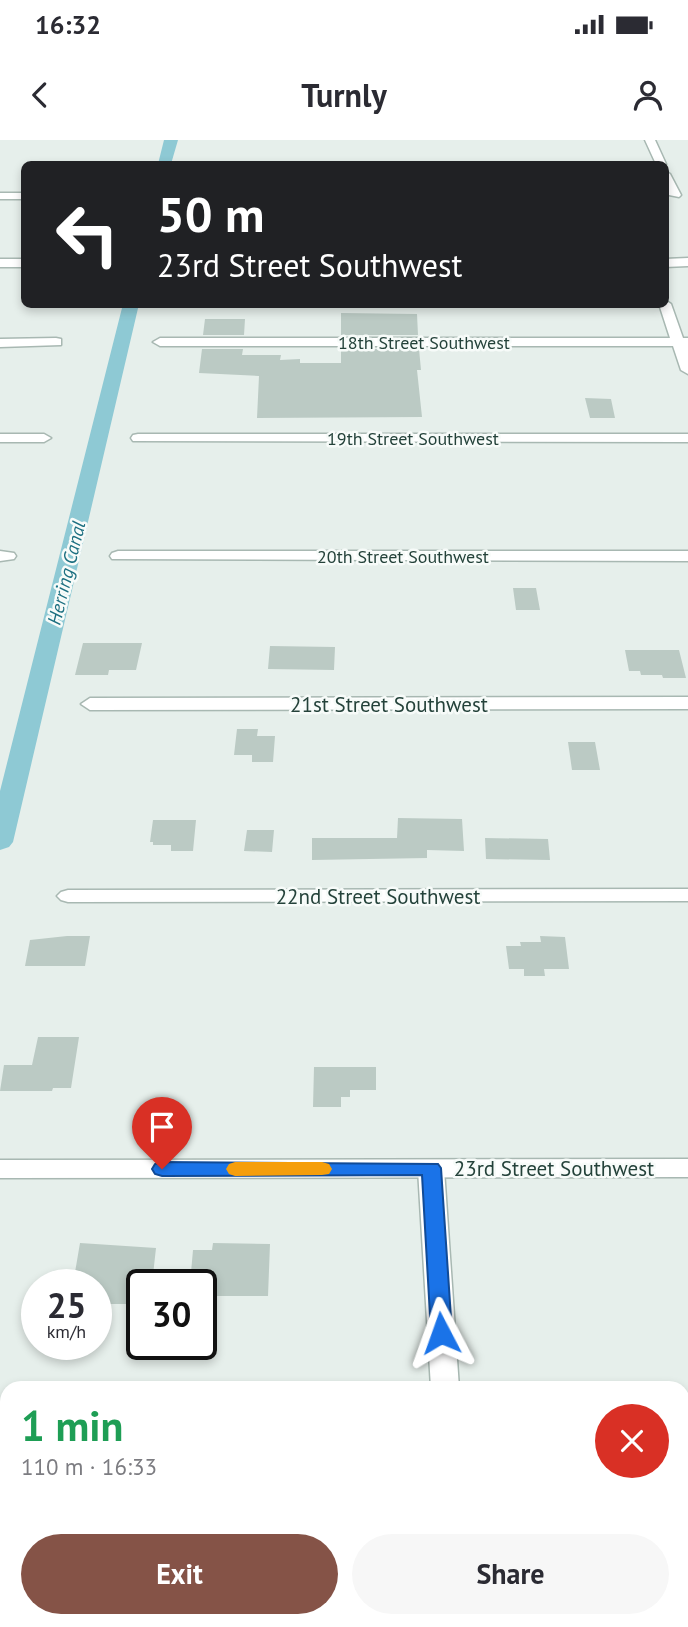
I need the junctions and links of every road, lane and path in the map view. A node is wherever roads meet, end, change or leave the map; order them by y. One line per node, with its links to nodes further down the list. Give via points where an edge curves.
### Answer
1 (650, 140): 2 (street)
2 (660, 161)
3 (670, 195): 4 (street)
4 (688, 195)
5 (0, 196): 6 (street)
6 (21, 196)
7 (669, 262): 8 (street)
8 (688, 262)
9 (0, 263): 10 (street)
10 (21, 263)
11 (666, 308): 15 (street)
12 (0, 342): 13 (street)
13 (56, 342)
14 (160, 342): 15 (street, 18th Street Southwest)
15 (683, 342): 16 (street)
16 (688, 370)
17 (138, 438): 18 (street, 19th Street Southwest)
18 (688, 438)
19 (0, 439): 20 (street)
20 (44, 439)
21 (118, 556): 22 (street, 20th Street Southwest)
22 (688, 556)
23 (688, 703): 24 (street, 21st Street Southwest)
24 (90, 704)
25 (688, 895): 26 (street, 22nd Street Southwest)
26 (68, 896)
27 (432, 1168): 28 (street, 23rd Street Southwest); 29 (street, 23rd Street Southwest); 30 (street)
28 (688, 1168)
29 (0, 1169)
30 (444, 1381)

